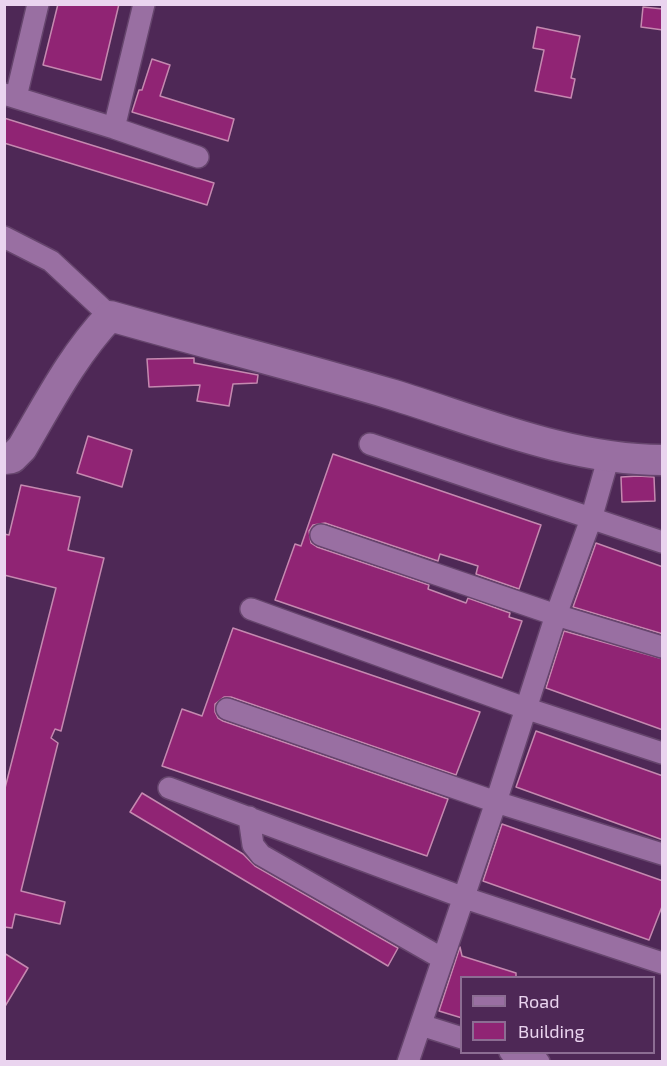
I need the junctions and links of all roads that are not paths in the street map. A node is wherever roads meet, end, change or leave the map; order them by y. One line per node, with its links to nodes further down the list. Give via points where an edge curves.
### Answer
1 (38, 4): 3 (street)
2 (144, 4): 4 (street)
3 (10, 95): 4 (street)
4 (114, 128): 5 (street)
5 (198, 157)
6 (4, 237): 7 (street, via 51,261)
7 (110, 316): 9 (street, via 549,443); 10 (street, via 66,371 22,448 12,458)
8 (370, 444): 12 (street)
9 (609, 456): 11 (street); 12 (street)
10 (4, 459)
11 (663, 460)
12 (591, 519): 14 (street); 16 (street)
13 (321, 535): 16 (street)
14 (663, 542)
15 (251, 609): 18 (street)
16 (556, 615): 17 (street); 18 (street)
17 (663, 647)
18 (525, 708): 20 (street); 22 (street)
19 (227, 709): 22 (street)
20 (663, 753)
21 (170, 788): 23 (street)
22 (496, 802): 24 (street); 25 (street)
23 (249, 818): 25 (street); 26 (street, via 253,845 261,855)
24 (663, 854)
25 (462, 897): 26 (street); 27 (street)
26 (442, 959): 28 (street)
27 (663, 963)
28 (421, 1025): 29 (street); 31 (street)
29 (460, 1037)
30 (513, 1054): 32 (street)
31 (408, 1062)
32 (539, 1062)

